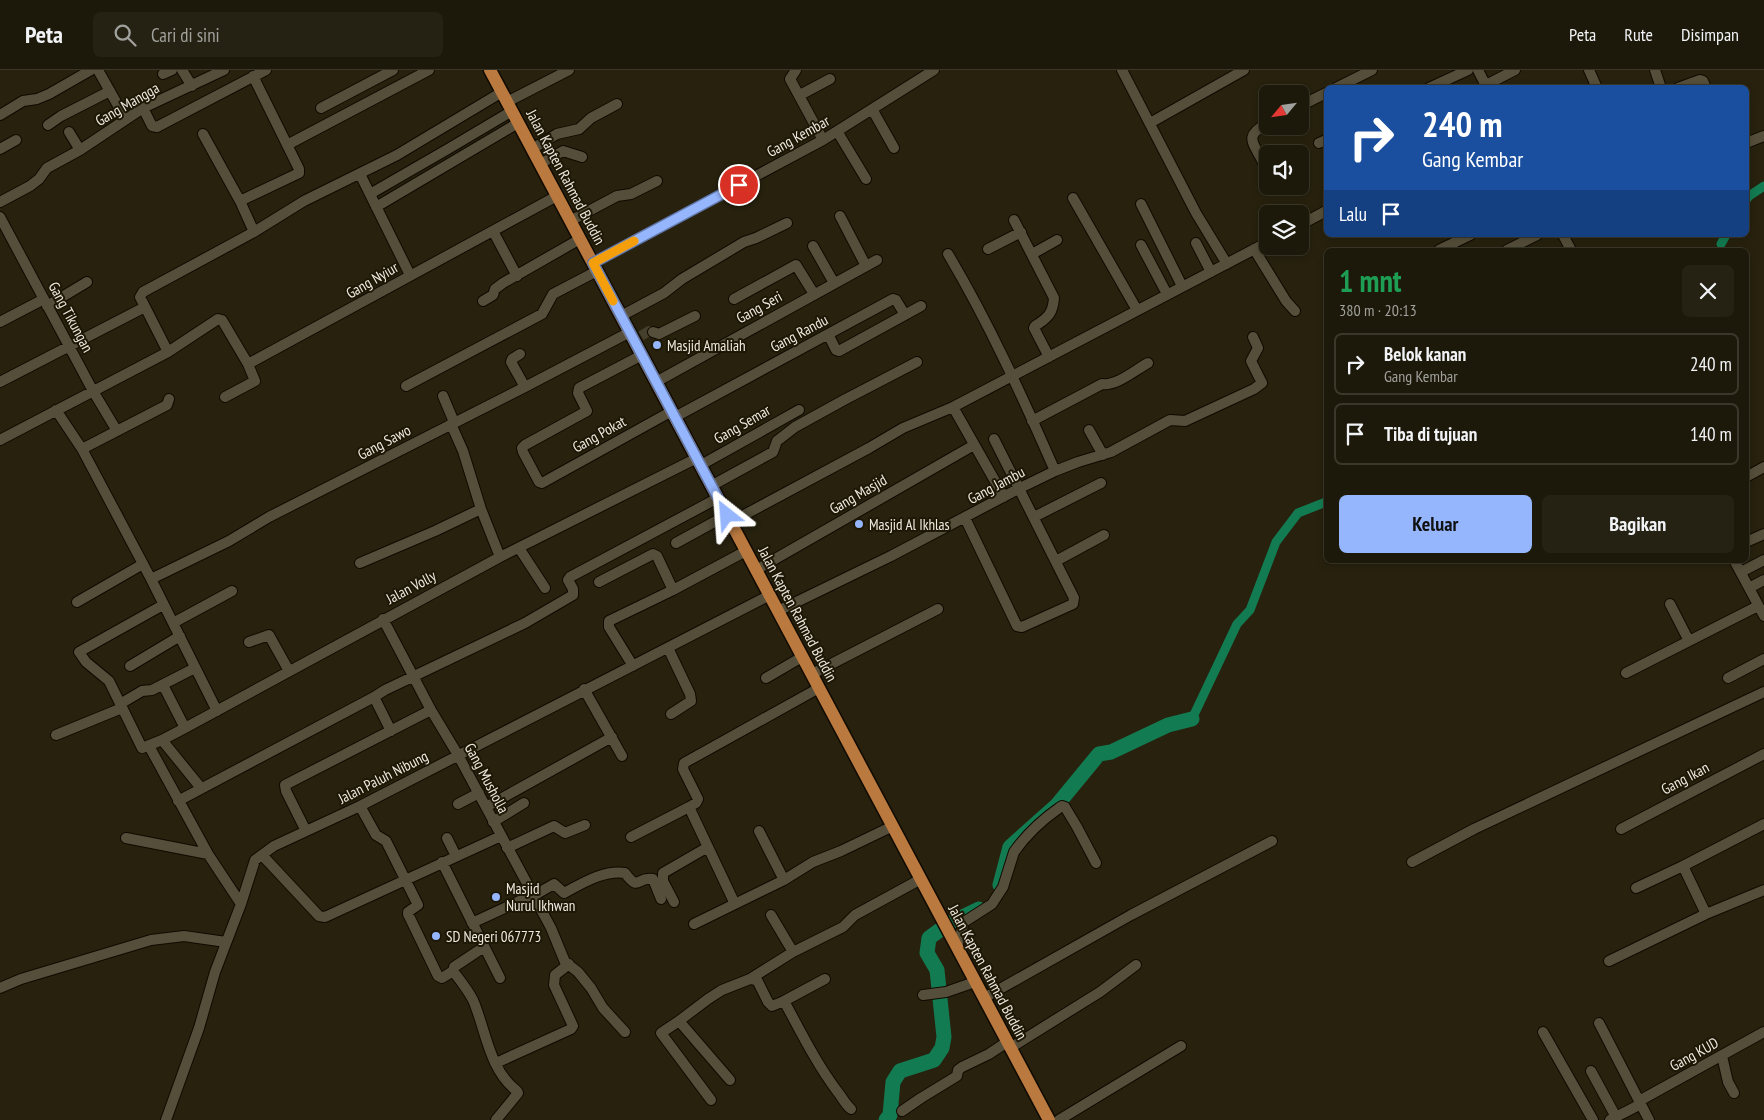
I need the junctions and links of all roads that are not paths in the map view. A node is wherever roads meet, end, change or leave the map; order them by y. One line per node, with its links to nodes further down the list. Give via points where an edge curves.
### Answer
1 (91, 70): 40 (street, via 49,94 23,101)
2 (98, 70): 31 (street)
3 (182, 70): 30 (street)
4 (224, 70): 30 (street, Gang Mangga)
5 (266, 70): 20 (street)
6 (392, 70): 38 (street)
7 (429, 70): 53 (street)
8 (490, 70): 34 (main road, Jalan Kapten Rahmad Buddin)
9 (569, 70): 34 (street)
10 (796, 70): 33 (street, via 790,78)
11 (934, 70): 39 (street, Gang Kembar)
12 (1122, 70): 43 (street)
13 (1244, 70): 43 (street)
14 (1372, 70): 22 (street)
15 (1468, 70): 23 (street)
16 (1478, 70): 24 (street)
17 (1515, 70): 25 (street)
18 (1589, 70): 26 (street)
19 (1655, 70): 27 (street)
20 (253, 76): 37 (street, via 157,127 152,126); 53 (street)
21 (830, 79): 33 (street)
22 (1342, 85)
23 (1436, 85)
24 (1486, 85)
25 (1489, 85)
26 (1596, 85)
27 (1660, 85)
28 (1686, 85): 29 (street, via 1700,80)
29 (1705, 85)
30 (192, 86): 37 (street, Gang Mangga)
31 (110, 90): 41 (street); 44 (street)
32 (1324, 94): 35 (street)
33 (800, 95): 51 (street)
34 (507, 102): 42 (main road, Jalan Kapten Rahmad Buddin); 61 (street); 64 (street, via 448,150)
35 (1309, 102)
36 (617, 104): 56 (street, via 591,118 579,129 557,134)
37 (143, 108): 41 (street, Gang Mangga)
38 (321, 108)
39 (872, 109): 46 (street, Gang Kembar); 54 (street)
40 (0, 115)
41 (125, 118): 57 (street, Gang Mangga)
42 (518, 123): 56 (main road, Jalan Kapten Rahmad Buddin); 70 (street)
43 (1150, 123): 96 (street, via 1196,213)
44 (48, 125)
45 (1259, 128): 58 (street, via 1252,135)
46 (837, 131): 51 (street, Gang Kembar); 62 (street)
47 (70, 132): 57 (street)
48 (203, 134): 67 (street)
49 (1764, 136): 52 (street)
50 (16, 140): 55 (street)
51 (823, 140): 98 (street, Gang Kembar)
52 (1749, 143)
53 (287, 145): 67 (street, via 299,173)
54 (894, 148)
55 (0, 149)
56 (532, 149): 60 (main road, Jalan Kapten Rahmad Buddin)
57 (80, 150): 68 (street, Gang Mangga, via 47,168 37,181)
58 (1259, 154)
59 (582, 157): 60 (street, via 562,151)
60 (540, 164): 65 (main road, Jalan Kapten Rahmad Buddin)
61 (360, 174): 64 (street); 79 (street, via 304,201)
62 (866, 179)
63 (657, 181): 76 (street, via 631,194 617,196)
64 (370, 194): 70 (street)
65 (557, 196): 76 (main road, Jalan Kapten Rahmad Buddin); 78 (street, Gang Nyiur)
66 (1073, 198): 112 (street)
67 (240, 201): 79 (street)
68 (0, 202)
69 (1141, 204): 104 (street)
70 (376, 208): 100 (street)
71 (1324, 212): 75 (street)
72 (840, 216): 97 (street)
73 (0, 217): 109 (street, Gang Tikungan)
74 (1014, 220): 80 (street)
75 (1309, 220)
76 (570, 221): 83 (main road, Jalan Kapten Rahmad Buddin)
77 (787, 222): 115 (street, via 744,242)
78 (493, 231): 100 (street, Gang Nyiur); 101 (street)
79 (254, 232): 111 (street, via 143,292 140,298)
80 (1021, 232): 91 (street); 94 (street)
81 (1466, 237): 89 (street)
82 (1533, 237): 90 (street)
83 (580, 239): 98 (main road, Jalan Kapten Rahmad Buddin); 101 (street)
84 (1057, 240): 94 (street)
85 (1196, 243): 99 (street)
86 (1141, 245): 106 (street)
87 (813, 246): 103 (street)
88 (1259, 247): 92 (street)
89 (1442, 248)
90 (1511, 248)
91 (988, 249)
92 (1254, 250): 96 (street); 113 (street, via 1286,301)
93 (948, 254): 130 (street)
94 (1032, 254): 126 (street, via 1054,298 1049,317 1034,328)
95 (877, 260): 97 (street, Gang Seri)
96 (1227, 264): 99 (street)
97 (866, 266): 103 (street, Gang Seri)
98 (595, 267): 115 (main road, Jalan Kapten Rahmad Buddin); 133 (street, Gang Kembar, via 552,294 542,314)
99 (1211, 272): 104 (street)
100 (410, 275): 129 (street, Gang Nyiur)
101 (517, 276): 108 (street)
102 (87, 282): 109 (street)
103 (834, 283): 105 (street, Gang Seri)
104 (1182, 286): 106 (street)
105 (814, 294): 107 (street, via 796,265); 132 (street, Gang Seri)
106 (1167, 294): 112 (street)
107 (734, 299)
108 (483, 301)
109 (46, 302): 117 (street); 122 (street, Gang Tikungan)
110 (921, 306): 114 (street)
111 (145, 308): 122 (street); 123 (street)
112 (1137, 310): 126 (street)
113 (1296, 310)
114 (905, 314): 119 (street, Gang Randu, via 893,299); 119 (street, via 838,352)
115 (621, 316): 120 (main road, Jalan Kapten Rahmad Buddin)
116 (695, 316): 118 (street, via 659,334)
117 (0, 322)
118 (653, 332)
119 (828, 334): 142 (street, Gang Randu)
120 (635, 336): 125 (main road, Jalan Kapten Rahmad Buddin); 134 (street, Gang Sawo)
121 (1253, 337): 151 (street, Gang Jambu, via 1258,348 1251,361 1262,381 1260,385 1185,421 1170,420)
122 (69, 346): 131 (street); 135 (street, Gang Tikungan)
123 (168, 352): 129 (street, via 220,319); 135 (street)
124 (520, 354): 134 (street, via 511,362)
125 (642, 355): 132 (main road, Jalan Kapten Rahmad Buddin); 142 (street, Gang Pokat, via 579,388 578,393 587,411 523,446 523,452 541,483)
126 (1049, 357): 130 (street)
127 (917, 362): 157 (street, via 795,427 777,441 773,452)
128 (1148, 363): 143 (street)
129 (248, 364): 137 (street, via 255,381)
130 (1012, 377): 139 (street); 143 (street)
131 (0, 382)
132 (656, 382): 142 (main road, Jalan Kapten Rahmad Buddin)
133 (406, 386)
134 (525, 387): 144 (street, Gang Sawo)
135 (93, 391): 140 (street); 146 (street, Gang Tikungan)
136 (443, 396): 144 (street)
137 (225, 397)
138 (169, 399): 146 (street, via 167,405)
139 (953, 407): 149 (street); 164 (street, via 903,428)
140 (56, 410): 148 (street); 150 (street)
141 (799, 410): 152 (street, Gang Semar)
142 (674, 414): 152 (main road, Jalan Kapten Rahmad Buddin)
143 (1032, 421): 154 (street)
144 (453, 423): 161 (street); 179 (street, Gang Sawo)
145 (1089, 430): 151 (street)
146 (117, 431): 150 (street)
147 (994, 439): 158 (street)
148 (0, 440)
149 (974, 445): 159 (street); 177 (street, Gang Masjid)
150 (82, 449): 176 (street)
151 (1103, 455): 154 (street, Gang Jambu)
152 (699, 462): 157 (main road, Jalan Kapten Rahmad Buddin); 169 (street, Jalan Volly)
153 (1764, 467): 155 (street)
154 (1055, 471): 158 (street, Gang Jambu)
155 (1749, 475)
156 (1101, 483): 162 (street)
157 (711, 486): 160 (main road, Jalan Kapten Rahmad Buddin)
158 (1020, 488): 159 (street, Gang Jambu); 162 (street)
159 (1004, 497): 163 (street, Gang Jambu)
160 (718, 498): 164 (main road, Jalan Kapten Rahmad Buddin); 208 (street, via 570,577 574,594 566,599 517,627)
161 (481, 509): 171 (street); 174 (street)
162 (1034, 517): 173 (street)
163 (966, 518): 173 (street, via 1017,626 1022,627 1073,604 1074,598); 192 (street, Gang Jambu)
164 (729, 519): 168 (street); 170 (main road, Jalan Kapten Rahmad Buddin)
165 (1764, 534): 167 (street)
166 (1104, 535): 173 (street)
167 (1749, 541)
168 (676, 543)
169 (519, 548): 171 (street, Jalan Volly); 182 (street)
170 (746, 550): 177 (main road, Jalan Kapten Rahmad Buddin); 184 (street)
171 (500, 557): 194 (street, Jalan Volly)
172 (1764, 560): 178 (street)
173 (1056, 561)
174 (360, 563)
175 (1736, 563): 178 (street)
176 (143, 564): 179 (street); 187 (street)
177 (756, 570): 186 (main road, Jalan Kapten Rahmad Buddin)
178 (1741, 572): 183 (street)
179 (151, 579): 189 (street)
180 (1764, 580): 183 (street)
181 (600, 582): 184 (street, via 653,554)
182 (545, 588)
183 (1749, 588): 190 (street)
184 (673, 590): 203 (street, via 608,621 608,627)
185 (232, 591): 195 (street)
186 (770, 595): 192 (main road, Jalan Kapten Rahmad Buddin); 199 (street, Jalan Paluh Nibung)
187 (77, 602)
188 (1670, 604): 197 (street)
189 (163, 605): 195 (street); 216 (street, via 80,650 86,662 107,678)
190 (1758, 606): 193 (street); 197 (street)
191 (938, 609): 207 (street)
192 (778, 611): 200 (main road, Jalan Kapten Rahmad Buddin)
193 (1764, 616)
194 (384, 619): 205 (street, Jalan Volly); 208 (street, Gang Musholla)
195 (173, 623): 196 (street)
196 (180, 636): 202 (street); 204 (street)
197 (1689, 641): 206 (street)
198 (249, 642): 205 (street, via 269,635)
199 (668, 648): 203 (street, Jalan Paluh Nibung); 219 (street, via 691,701)
200 (802, 657): 207 (main road, Jalan Kapten Rahmad Buddin); 209 (street)
201 (1764, 659): 210 (street)
202 (130, 666)
203 (631, 667): 213 (street, Jalan Paluh Nibung)
204 (195, 668): 211 (street); 218 (street)
205 (289, 671): 218 (street, Jalan Volly)
206 (1626, 673)
207 (812, 674): 212 (main road, Jalan Kapten Rahmad Buddin)
208 (414, 676): 215 (street); 217 (street, Gang Musholla)
209 (766, 678)
210 (1728, 678)
211 (163, 685): 216 (street, via 151,691 146,689); 220 (street)
212 (819, 688): 236 (street, via 684,763 683,769 698,799); 240 (main road, Jalan Kapten Rahmad Buddin)
213 (584, 689): 223 (street); 227 (street, Jalan Paluh Nibung)
214 (1764, 692): 255 (street, via 1474,829)
215 (374, 697): 221 (street); 229 (street)
216 (121, 706): 222 (street); 225 (street)
217 (431, 710): 221 (street); 227 (street, Gang Musholla)
218 (217, 711): 220 (street, Jalan Volly)
219 (671, 714)
220 (185, 728): 224 (street, Jalan Volly)
221 (391, 731): 242 (street, via 285,785)
222 (56, 736)
223 (612, 737): 228 (street); 235 (street)
224 (162, 740): 225 (street, Jalan Volly); 229 (street)
225 (146, 747): 231 (street)
226 (1764, 754): 241 (street, Gang Ikan)
227 (458, 755): 230 (street, Gang Musholla); 234 (street, Jalan Paluh Nibung)
228 (622, 756)
229 (201, 788): 231 (street)
230 (478, 793): 233 (street); 235 (street, Gang Musholla)
231 (178, 801): 251 (street)
232 (524, 803): 237 (street)
233 (458, 804)
234 (360, 806): 242 (street, Jalan Paluh Nibung); 258 (street, via 376,835 386,841)
235 (486, 807): 237 (street, Gang Musholla)
236 (689, 807): 245 (street); 249 (street)
237 (493, 822): 244 (street, Gang Musholla)
238 (1764, 824): 257 (street)
239 (585, 825): 250 (street, via 565,833 554,826)
240 (893, 826): 259 (main road, Jalan Kapten Rahmad Buddin); 260 (street, via 813,862)
241 (1621, 829)
242 (306, 831): 252 (street, Jalan Paluh Nibung, via 274,846)
243 (759, 831): 260 (street)
244 (501, 836): 250 (street, Gang Musholla); 253 (street)
245 (631, 837)
246 (126, 838): 251 (street)
247 (447, 838): 253 (street)
248 (1272, 841): 286 (street, via 1131,915)
249 (708, 847): 265 (street, via 663,873 663,882); 267 (street)
250 (507, 848): 263 (street, Gang Musholla)
251 (208, 854): 266 (street)
252 (262, 856): 258 (street, via 319,916 325,917); 266 (street, Jalan Paluh Nibung, via 255,860)
253 (456, 856): 254 (street)
254 (442, 862): 258 (street); 270 (street)
255 (1412, 862)
256 (1096, 863): 274 (street, via 1065,807 1059,808 1018,846 1000,893 990,906 964,922)
257 (1683, 866): 261 (street); 268 (street)
258 (405, 879): 279 (street, via 418,905 408,914 438,976 442,978)
259 (921, 879): 274 (main road, Jalan Kapten Rahmad Buddin); 275 (street, via 855,916 843,927)
260 (784, 880): 267 (street)
261 (1636, 888)
262 (1764, 890): 268 (street)
263 (532, 894): 264 (street, via 554,884 564,893 605,873 616,872 625,873 635,884 653,879); 270 (street); 276 (street, Gang Musholla)
264 (661, 899)
265 (674, 902)
266 (241, 904): 272 (street, Jalan Paluh Nibung)
267 (735, 904): 271 (street)
268 (1706, 914): 277 (street)
269 (771, 915): 275 (street)
270 (472, 923): 273 (street)
271 (694, 924)
272 (226, 942): 284 (street, via 184,936 150,940); 305 (street, Jalan Paluh Nibung)
273 (484, 947): 279 (street, via 454,967); 280 (street)
274 (957, 947): 283 (main road, Jalan Kapten Rahmad Buddin)
275 (793, 952): 281 (street)
276 (565, 960): 290 (street); 296 (street, via 555,975 554,985 573,1026 571,1029)
277 (1610, 961)
278 (1136, 965): 293 (street, via 1100,992)
279 (453, 971): 296 (street, via 471,998)
280 (500, 978)
281 (750, 979): 287 (street, via 757,980 772,1006); 288 (street, via 708,998)
282 (825, 979): 287 (street)
283 (975, 982): 285 (street); 286 (main road, Jalan Kapten Rahmad Buddin)
284 (0, 988)
285 (923, 995)
286 (984, 998): 293 (main road, Jalan Kapten Rahmad Buddin)
287 (784, 1001): 302 (street, via 814,1057)
288 (680, 1021): 298 (street); 300 (street, via 662,1033)
289 (1599, 1023): 301 (street)
290 (623, 1030)
291 (1543, 1032): 309 (street)
292 (1764, 1032): 295 (street, Gang KUD)
293 (1009, 1045): 303 (street, via 962,1067 957,1076); 307 (main road, Jalan Kapten Rahmad Buddin)
294 (1181, 1046): 308 (street)
295 (1722, 1056): 299 (street); 301 (street, Gang KUD)
296 (496, 1063): 306 (street, via 518,1093)
297 (1591, 1072): 304 (street)
298 (730, 1080)
299 (1734, 1093)
300 (711, 1100)
301 (1640, 1102): 304 (street, Gang KUD); 310 (street)
302 (851, 1109)
303 (902, 1112)
304 (1613, 1118)
305 (166, 1120)
306 (496, 1120)
307 (1048, 1120)
308 (1059, 1120)
309 (1593, 1120)
310 (1649, 1120)

